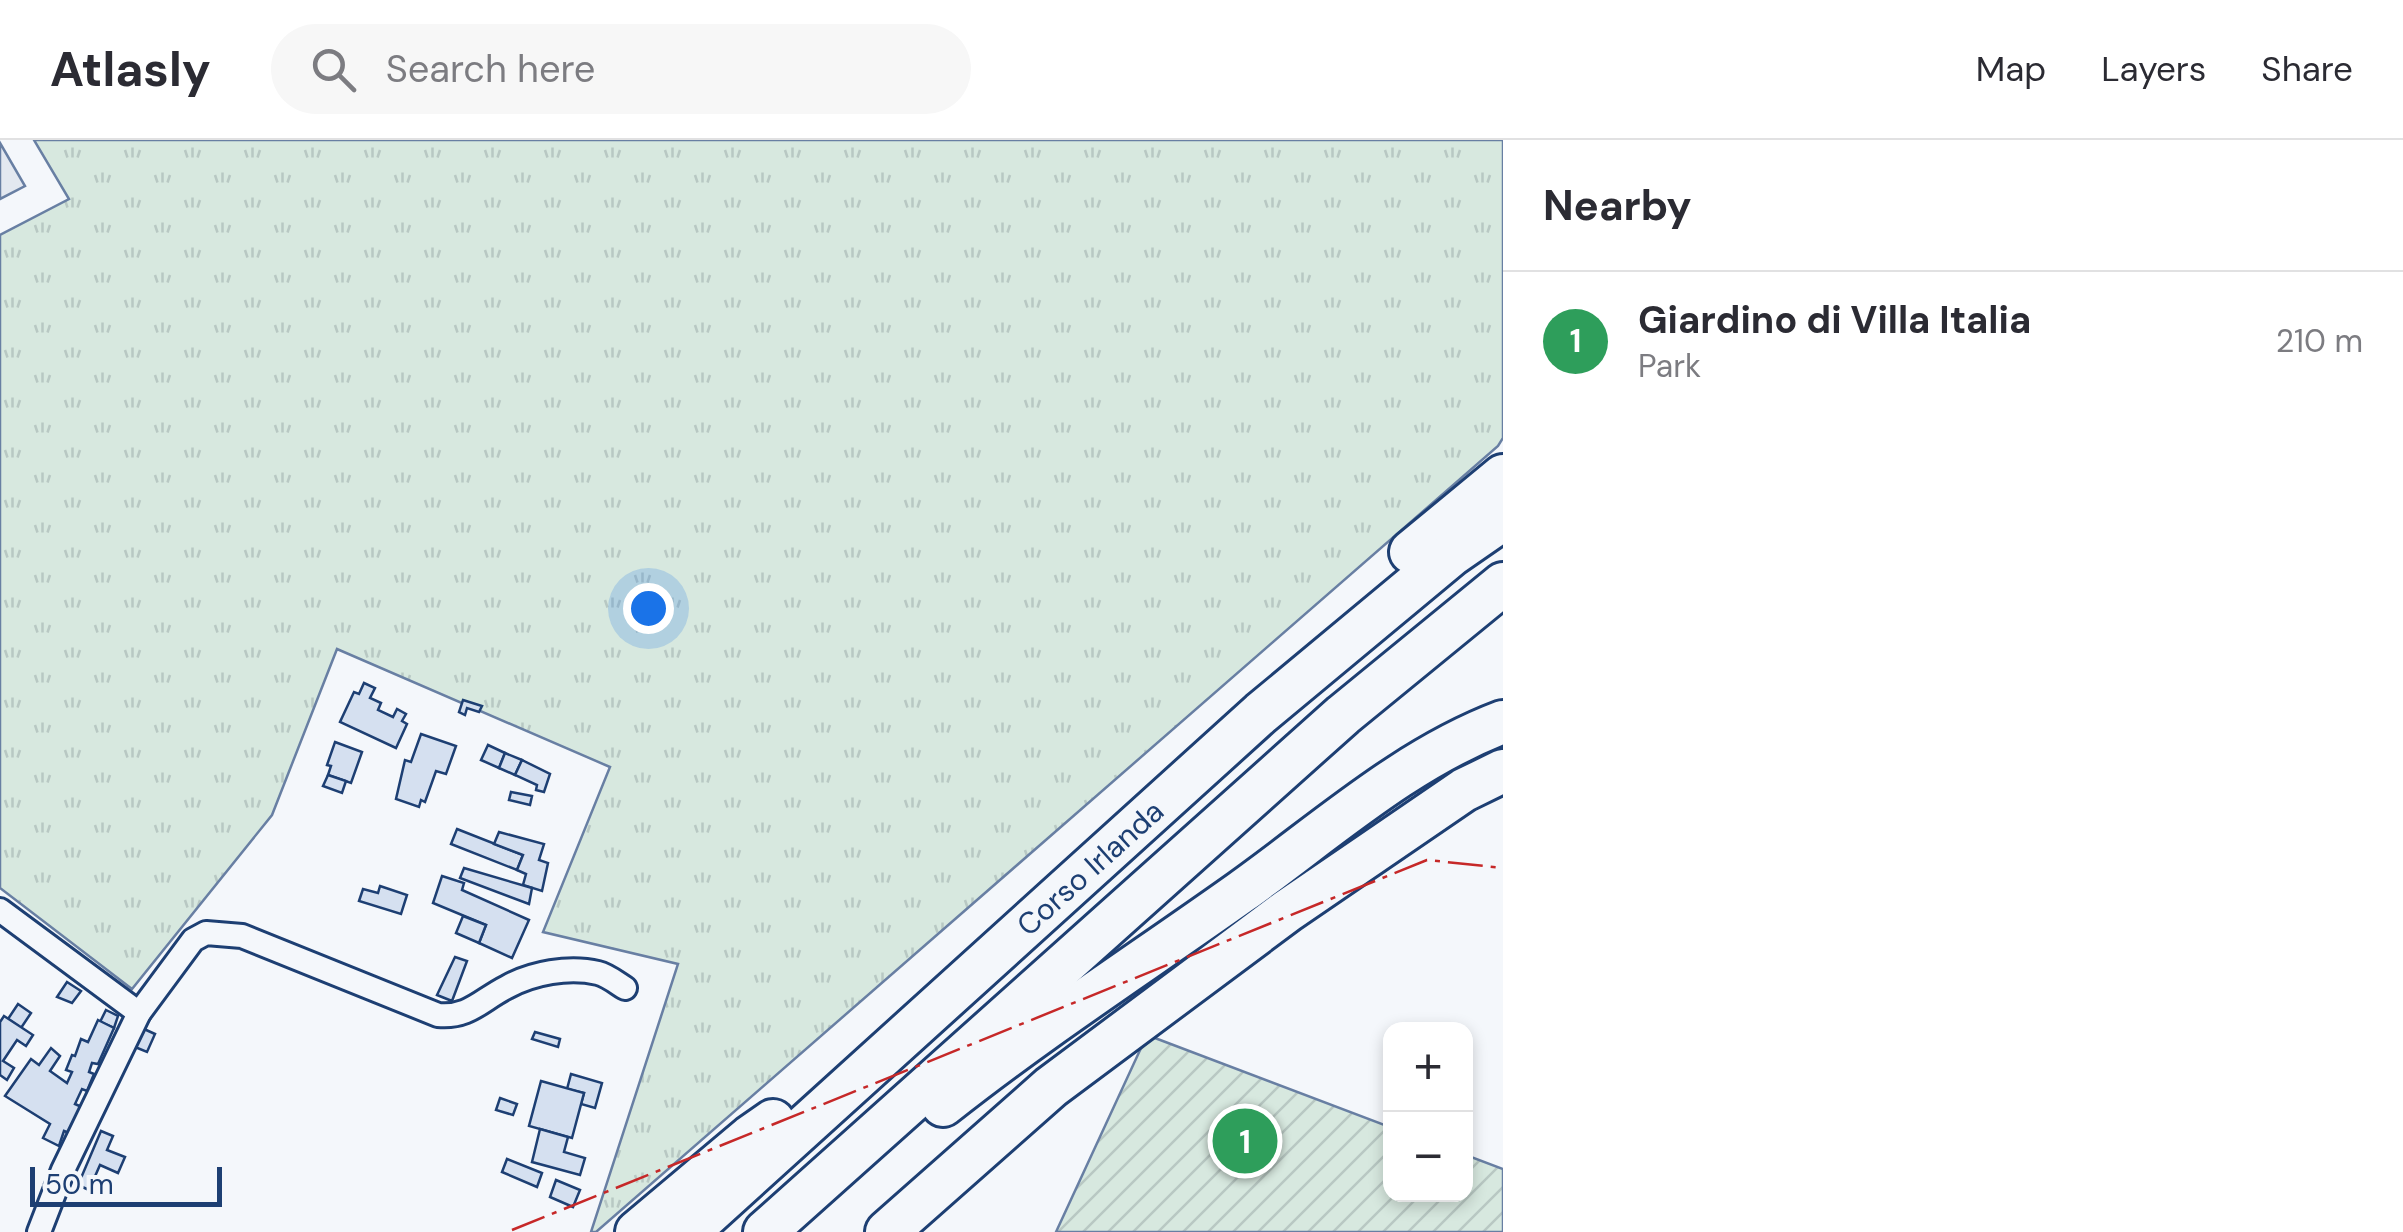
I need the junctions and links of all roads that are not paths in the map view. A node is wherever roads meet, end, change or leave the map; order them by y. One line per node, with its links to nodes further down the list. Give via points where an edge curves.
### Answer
1 (1503, 476): 4 (highway, via 1370,586)
2 (1503, 519): 4 (highway, Corso Irlanda)
3 (1503, 584): 11 (highway, Corso Irlanda, via 1343,715)
4 (1261, 713): 10 (highway, Corso Irlanda)
5 (1503, 722): 11 (highway, via 1458,739 1357,805 1026,1040 852,1178)
6 (1503, 772): 15 (highway, via 1464,790 1287,911 1051,1087)
7 (0, 910): 9 (street)
8 (625, 988): 9 (street, via 600,973 558,970 509,985 471,1012 438,1015 242,936 206,934 193,940)
9 (139, 1013): 12 (street)
10 (915, 1026): 13 (highway, via 750,1137); 14 (highway, Corso Irlanda)
11 (772, 1226)
12 (39, 1232)
13 (637, 1232)
14 (688, 1232)
15 (886, 1232)

